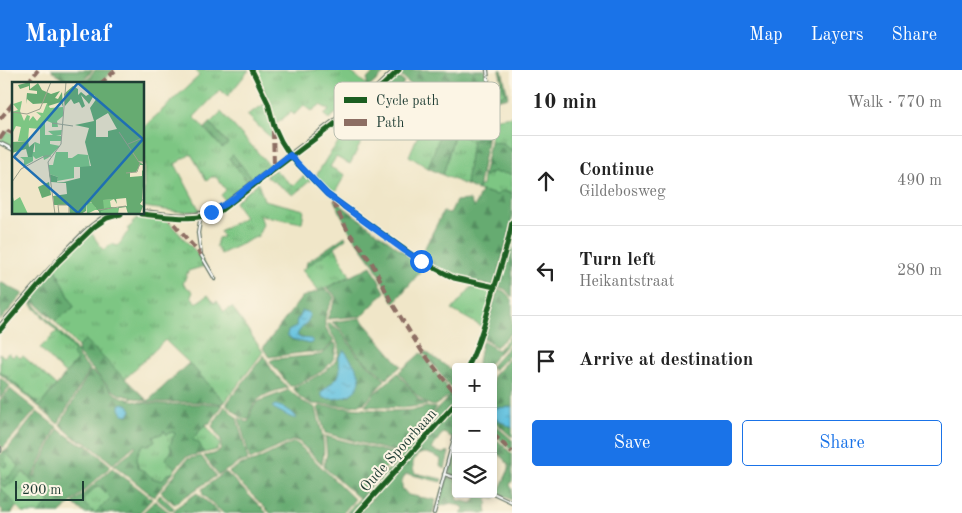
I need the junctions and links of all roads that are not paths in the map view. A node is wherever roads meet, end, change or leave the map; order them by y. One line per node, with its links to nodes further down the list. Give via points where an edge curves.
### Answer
1 (395, 70): 4 (street)
2 (487, 70): 3 (street)
3 (488, 80)
4 (382, 82)
5 (268, 103): 9 (street, via 274,126)
6 (334, 121): 9 (street)
7 (0, 143): 8 (street)
8 (12, 149)
9 (290, 155): 10 (street); 13 (street, via 223,206)
10 (327, 194)
11 (145, 212): 13 (street)
12 (108, 215): 15 (street, via 88,228)
13 (201, 215): 14 (street, via 198,240 201,255)
14 (215, 279)
15 (0, 326)
16 (452, 445): 17 (street)
17 (444, 474): 18 (street); 21 (street)
18 (452, 477)
19 (497, 495): 20 (street)
20 (512, 502)
21 (434, 513)

